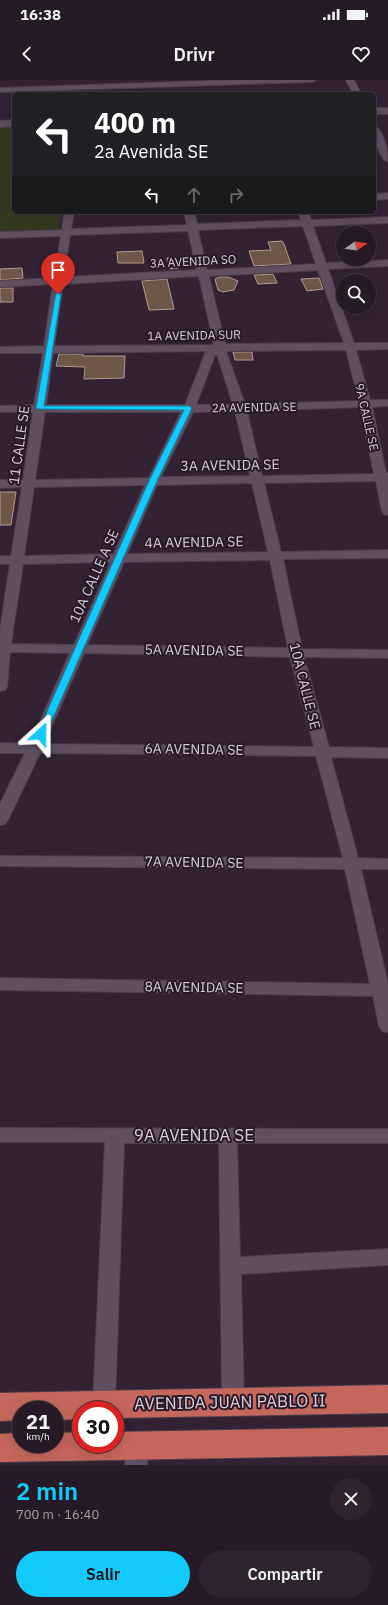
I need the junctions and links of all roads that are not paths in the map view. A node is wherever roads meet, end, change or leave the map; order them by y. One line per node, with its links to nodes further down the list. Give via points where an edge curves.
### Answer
1 (312, 80): 4 (street)
2 (350, 80): 7 (street)
3 (156, 83): 4 (street); 5 (street)
4 (258, 83)
5 (86, 87): 6 (street)
6 (0, 90)
7 (356, 92)
8 (376, 111): 9 (street)
9 (388, 111)
10 (0, 124): 11 (street)
11 (12, 124)
12 (376, 133): 13 (street)
13 (386, 150): 14 (street)
14 (388, 159)
15 (376, 189): 16 (street)
16 (388, 189)
17 (388, 196): 18 (street)
18 (376, 197)
19 (69, 214): 25 (street, 11 CALLE SE)
20 (190, 214): 24 (street, 10A CALLE SE)
21 (304, 214): 23 (street, 9A CALLE SE)
22 (388, 220): 23 (street)
23 (307, 223): 24 (street); 28 (street, 9A CALLE SE)
24 (193, 228): 25 (street); 29 (street, 10A CALLE SE)
25 (67, 233): 26 (street); 30 (street, 11 CALLE SE)
26 (0, 235)
27 (388, 263): 28 (street, 3A AVENIDA SO)
28 (322, 267): 29 (street, 3A AVENIDA SO); 32 (street, 9A CALLE SE)
29 (203, 274): 30 (street, 3A AVENIDA SO); 34 (street, 10A CALLE SE)
30 (60, 281): 31 (street, 3A AVENIDA SO); 36 (street, 11 CALLE SE)
31 (0, 284)
32 (350, 346): 33 (street, 1A AVENIDA SUR); 34 (street, 1A AVENIDA SUR); 37 (street, 9A CALLE SE)
33 (388, 346)
34 (220, 348): 36 (street, 1A AVENIDA SUR); 41 (street, 10A CALLE A SE, via 210,353); 42 (street, 10A CALLE SE)
35 (0, 350): 36 (street, 1A AVENIDA SUR)
36 (49, 350): 40 (street, 11 CALLE SE)
37 (365, 403): 38 (street, 2A AVENIDA SE); 42 (street, 2A AVENIDA SE); 43 (street, 9A CALLE SE)
38 (388, 403)
39 (0, 408): 40 (street, 2A AVENIDA SE)
40 (40, 408): 41 (street, 2A AVENIDA SE); 47 (street, 11 CALLE SE)
41 (189, 408): 42 (street, 2A AVENIDA SE); 45 (street, 10A CALLE A SE)
42 (240, 408): 44 (street, 10A CALLE SE)
43 (384, 477): 44 (street, 3A AVENIDA SE); 48 (street, 9A CALLE SE)
44 (258, 480): 45 (street, 3A AVENIDA SE); 50 (street, 10A CALLE SE)
45 (153, 481): 47 (street, 3A AVENIDA SE); 51 (street, 10A CALLE A SE)
46 (0, 484): 47 (street, 3A AVENIDA SE)
47 (28, 484): 53 (street, 11 CALLE SE)
48 (388, 512)
49 (388, 554): 50 (street, 4A AVENIDA SE)
50 (276, 557): 51 (street, 4A AVENIDA SE); 56 (street, 10A CALLE SE)
51 (119, 559): 53 (street, 4A AVENIDA SE); 55 (street, 10A CALLE A SE)
52 (0, 560): 53 (street, 4A AVENIDA SE)
53 (18, 560): 54 (street, 11 CALLE SE)
54 (2, 648): 55 (street, 5A AVENIDA SE); 58 (street, 11 CALLE SE)
55 (79, 649): 56 (street, 5A AVENIDA SE); 60 (street, 10A CALLE A SE)
56 (296, 652): 57 (street, 5A AVENIDA SE); 61 (street, 10A CALLE SE)
57 (388, 654)
58 (0, 687)
59 (0, 748): 60 (street, 6A AVENIDA SE)
60 (35, 748): 61 (street, 6A AVENIDA SE); 63 (street, 10A CALLE A SE)
61 (322, 751): 62 (street, 6A AVENIDA SE); 65 (street, 10A CALLE SE)
62 (388, 753)
63 (0, 820)
64 (0, 861): 65 (street, 7A AVENIDA SE)
65 (352, 864): 66 (street, 7A AVENIDA SE); 68 (street, 10A CALLE SE)
66 (388, 864)
67 (0, 984): 68 (street, 8A AVENIDA SE)
68 (384, 990): 69 (street, 10A CALLE SE)
69 (388, 1026)
70 (0, 1135): 71 (street, 9A AVENIDA SE)
71 (115, 1135): 72 (street, 9A AVENIDA SE); 77 (street)
72 (228, 1135): 73 (street, 9A AVENIDA SE); 75 (street)
73 (388, 1136)
74 (388, 1257): 75 (street)
75 (230, 1266): 78 (street)
76 (388, 1399): 78 (highway, AVENIDA JUAN PABLO II)
77 (104, 1401)
78 (233, 1402): 79 (highway, AVENIDA JUAN PABLO II)
79 (124, 1404)
80 (72, 1405): 81 (highway, AVENIDA JUAN PABLO II)
81 (0, 1407)
82 (388, 1441): 84 (highway)
83 (0, 1448): 84 (highway)
84 (137, 1455)

